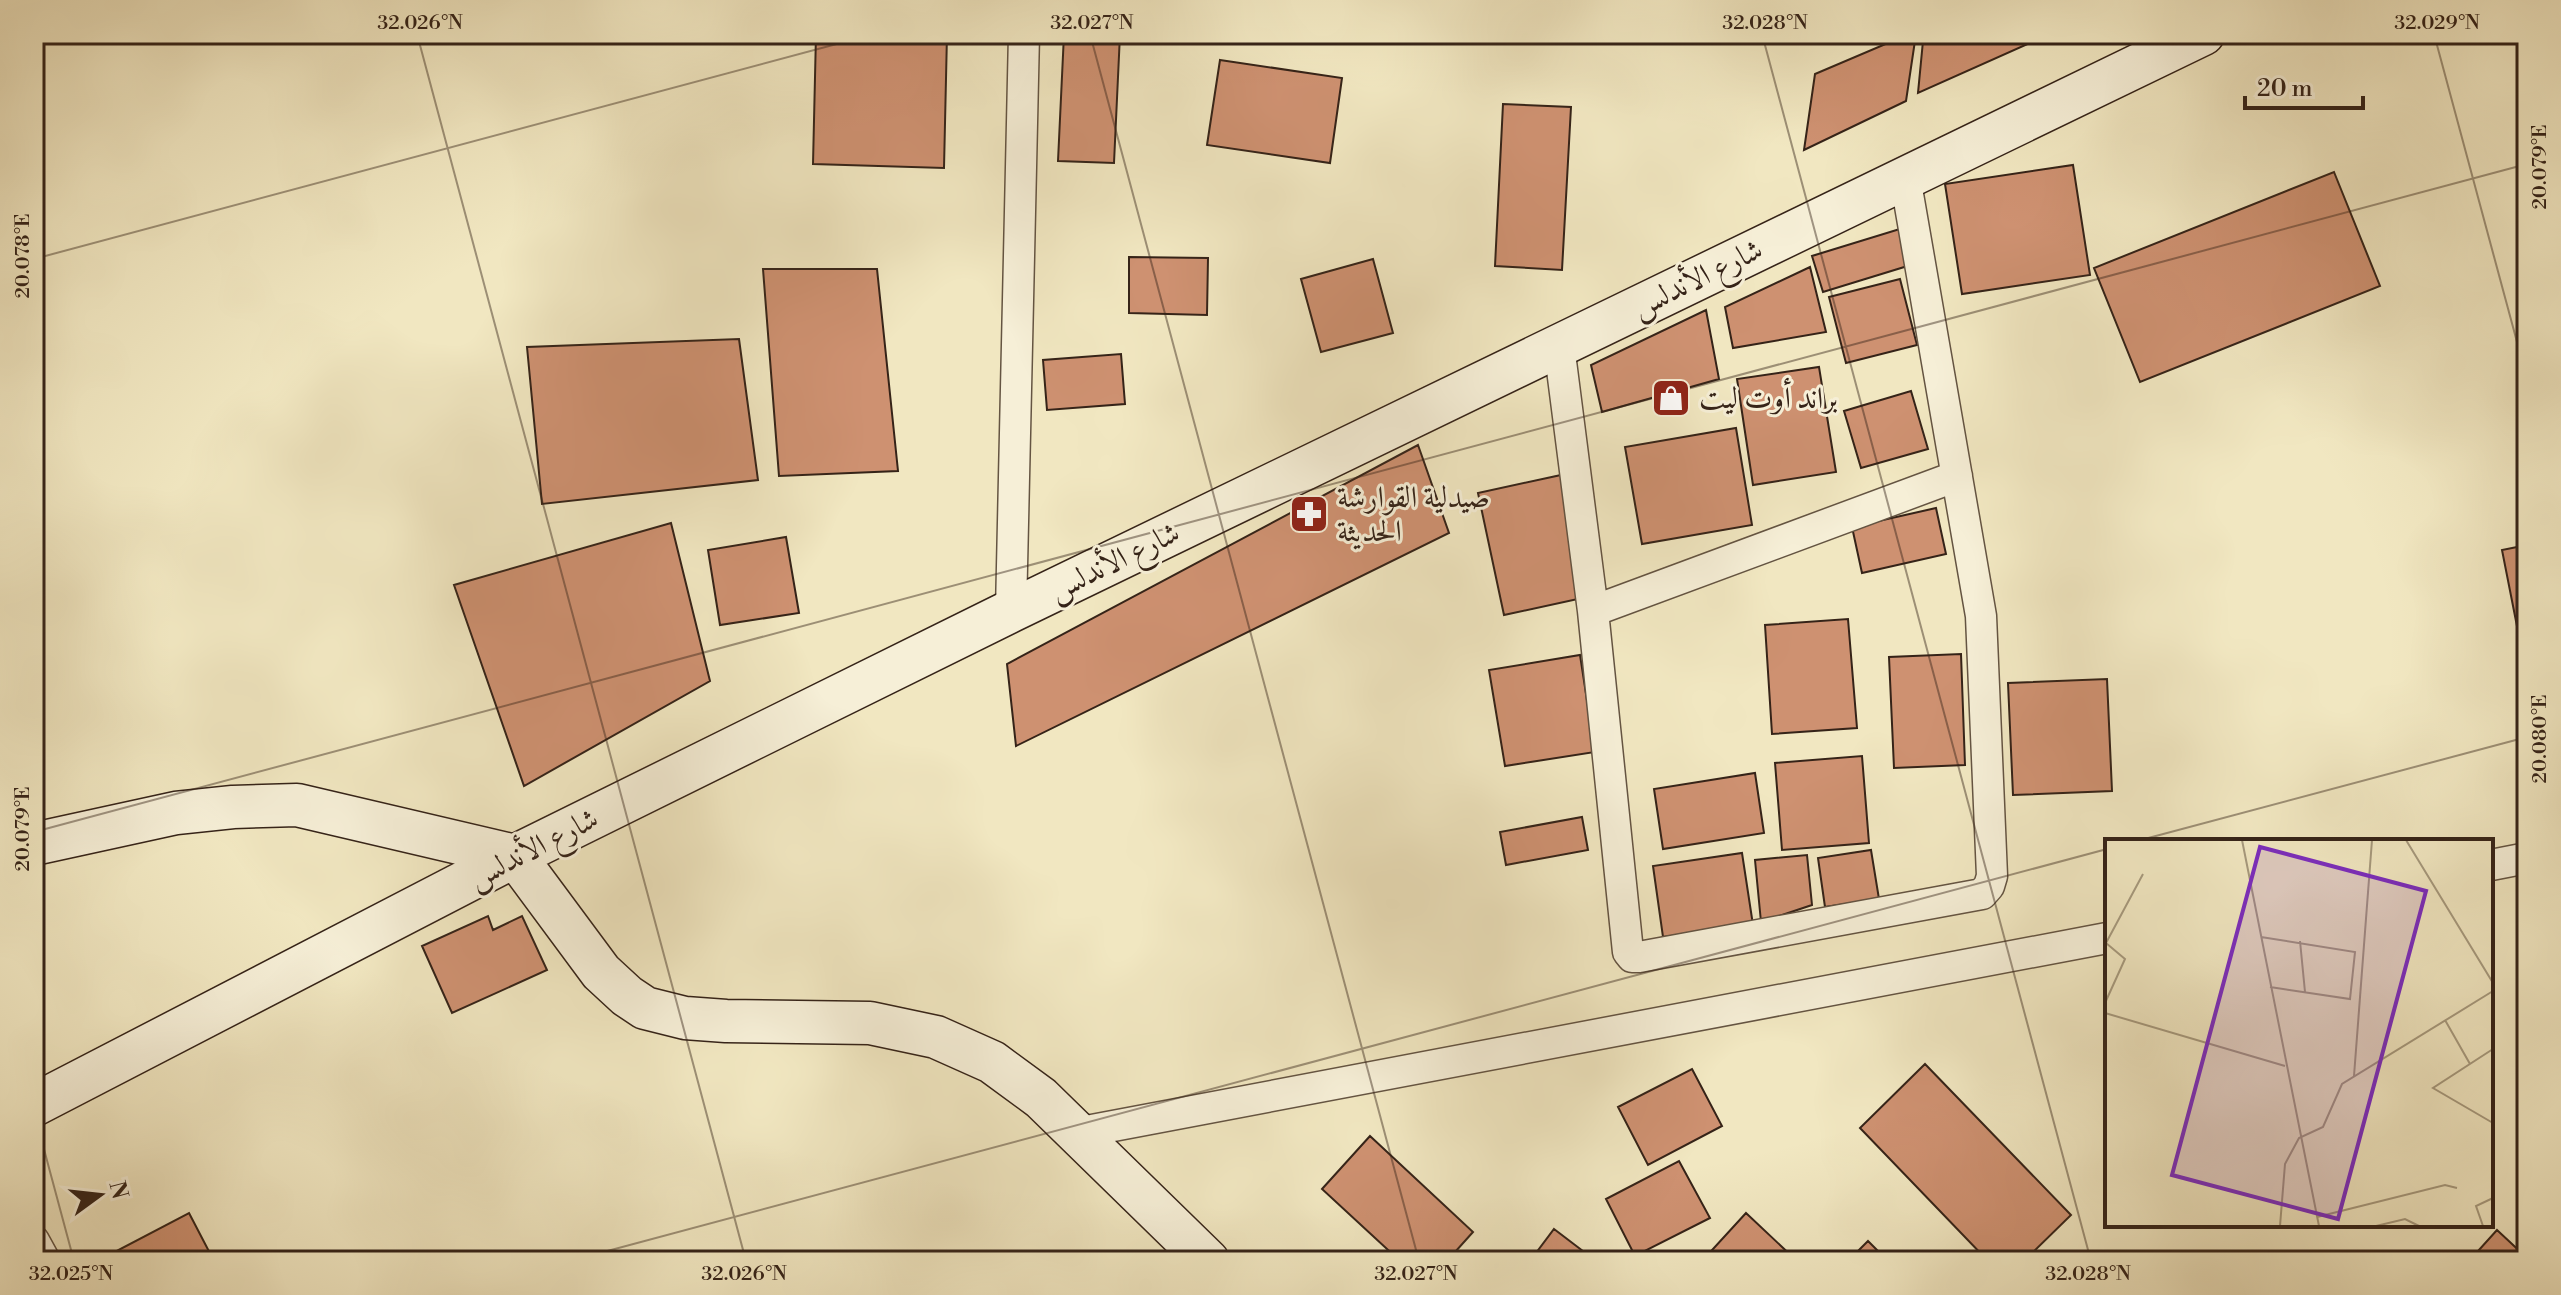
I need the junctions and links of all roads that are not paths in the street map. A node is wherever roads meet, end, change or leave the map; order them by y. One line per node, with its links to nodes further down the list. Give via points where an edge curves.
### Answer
1 (1024, 34): 6 (street)
2 (2203, 34): 3 (main road, شارع الأندلس)
3 (1905, 177): 4 (main road, شارع الأندلس); 5 (street)
4 (1559, 346): 6 (main road, شارع الأندلس); 7 (street)
5 (1957, 476): 7 (street); 7 (street, via 1981,616 1992,876 1982,894 1632,957)
6 (1011, 611): 9 (main road, شارع الأندلس)
7 (1593, 611)
8 (34, 844): 9 (main road, via 176,813 297,805)
9 (515, 856): 13 (main road, شارع الأندلس); 14 (main road, via 601,972 645,1008 726,1021 870,1023 936,1037 992,1062 1041,1098)
10 (2527, 858): 11 (street)
11 (2493, 865)
12 (2105, 938): 14 (street)
13 (34, 1105)
14 (1076, 1133): 17 (main road)
15 (34, 1241): 16 (street)
16 (45, 1261)
17 (1208, 1261)

